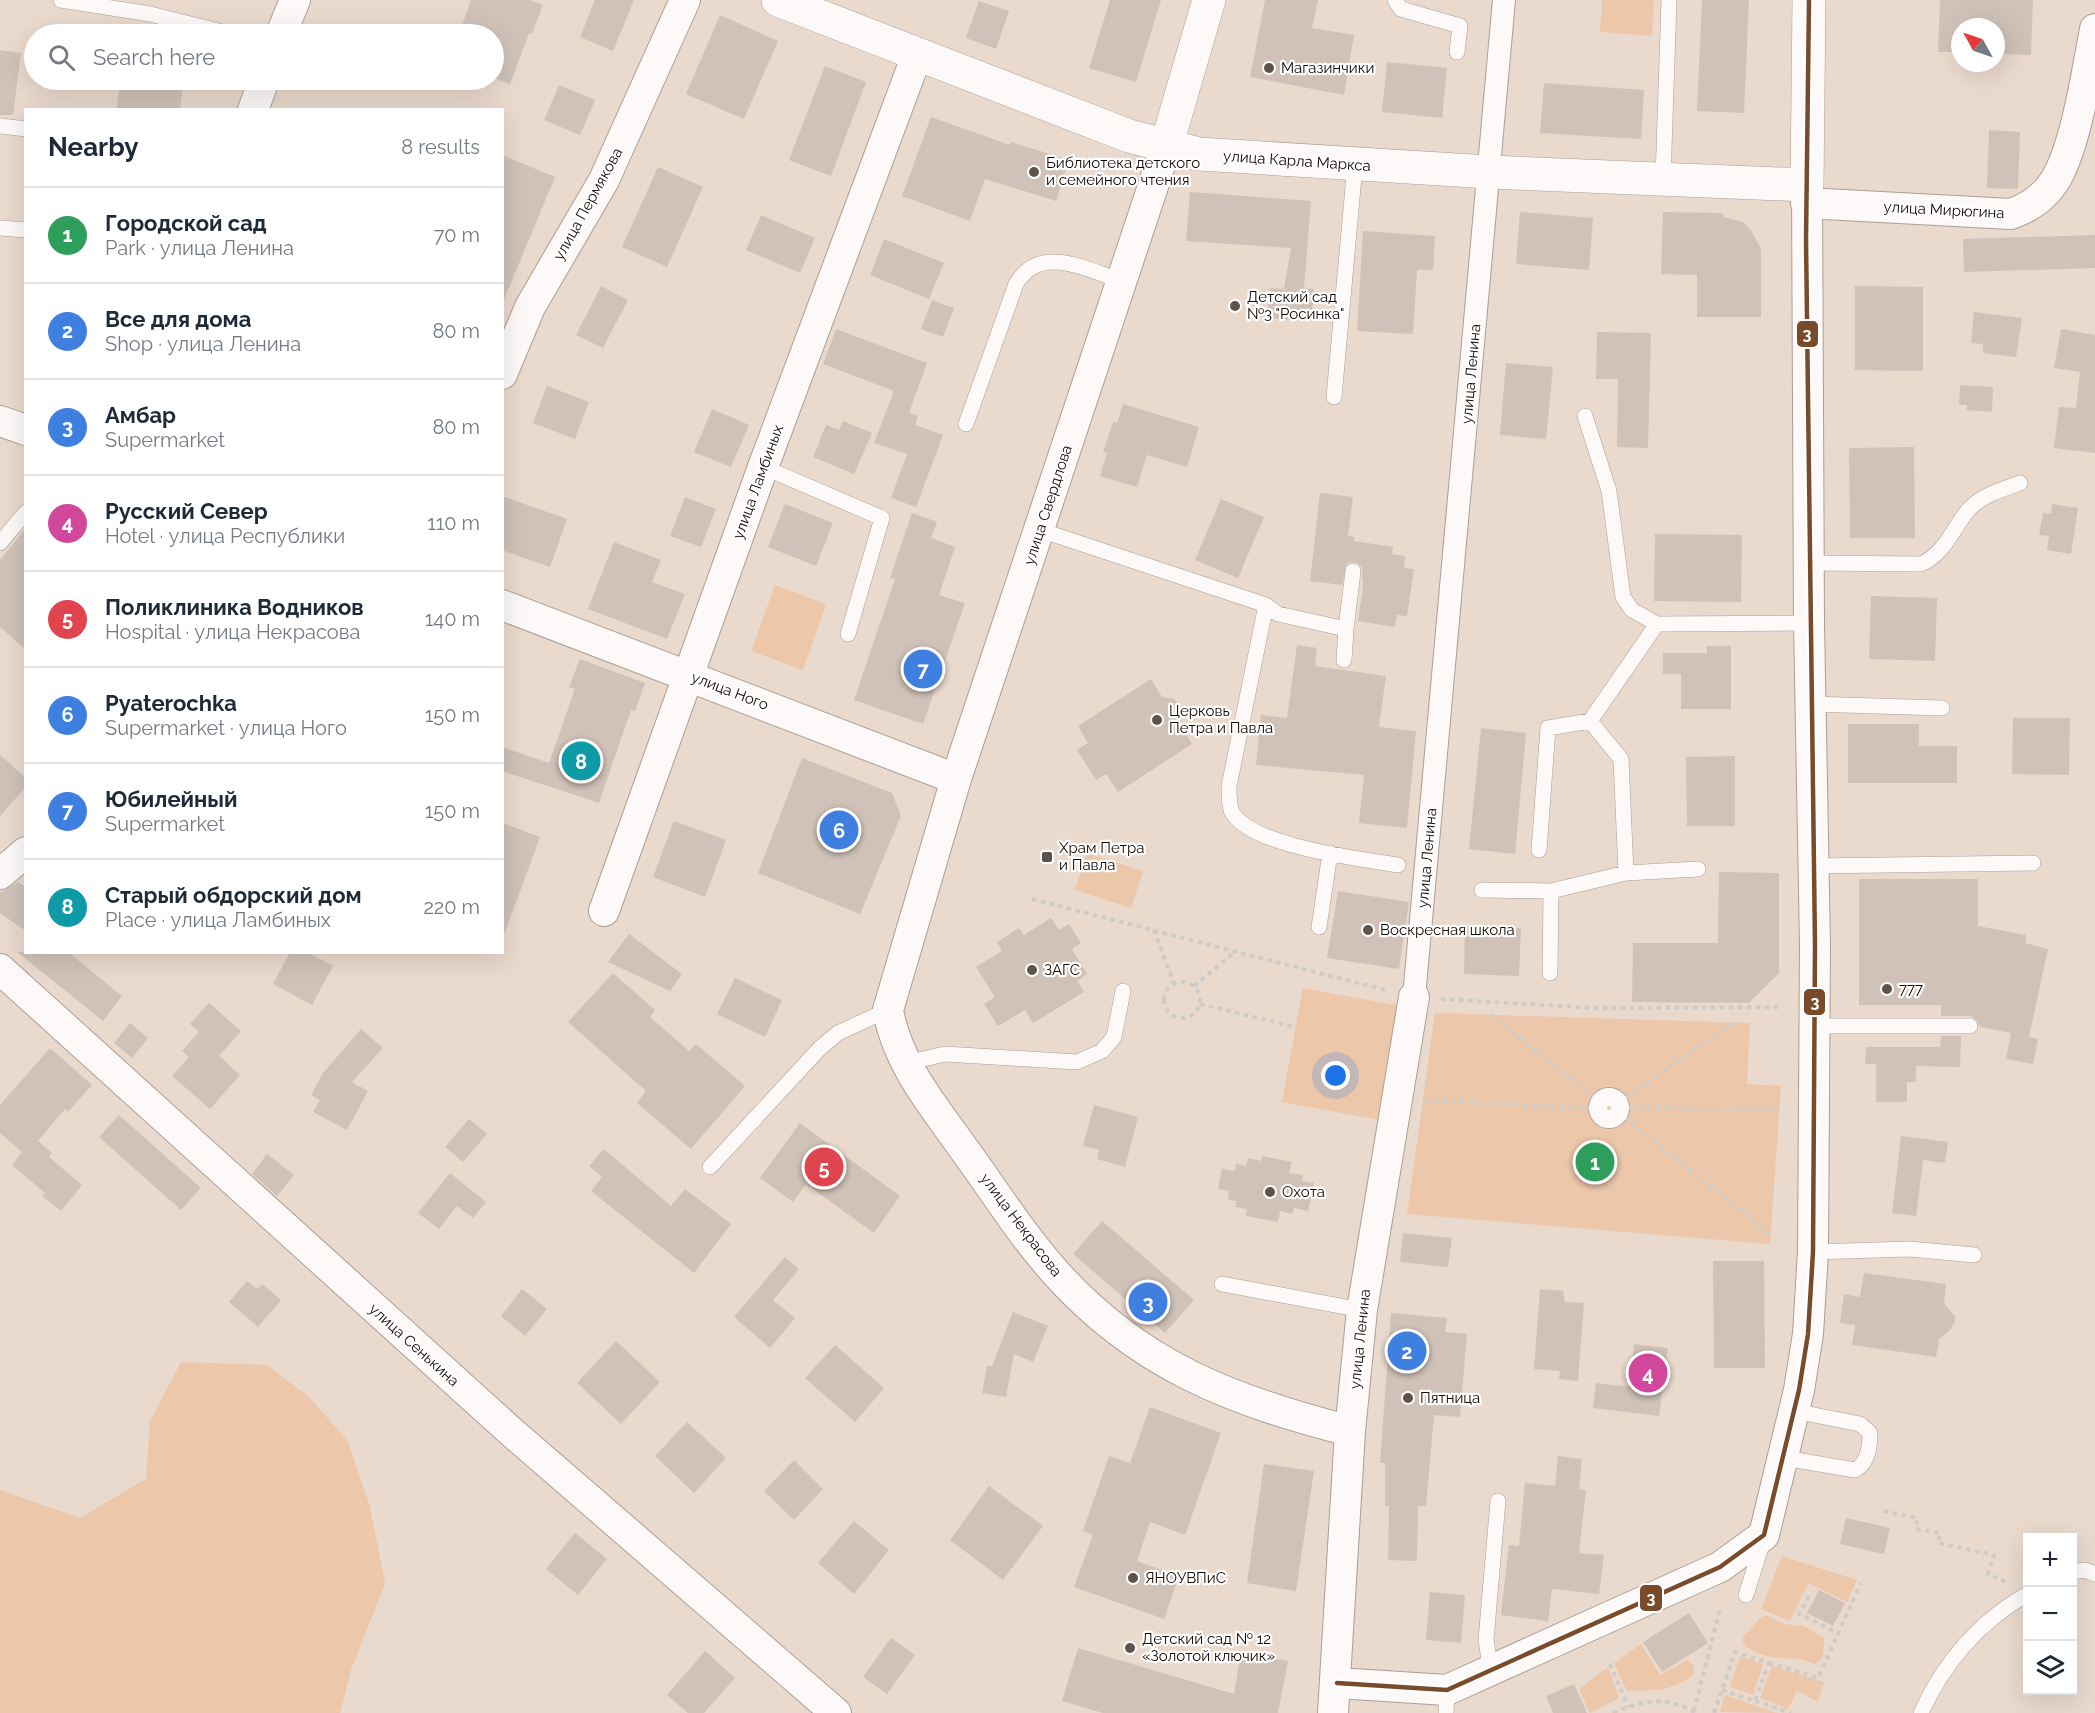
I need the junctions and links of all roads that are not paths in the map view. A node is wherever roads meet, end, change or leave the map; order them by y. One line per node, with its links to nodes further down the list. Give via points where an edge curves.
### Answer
1 (61, 0): 10 (lane)
2 (295, 0): 12 (street)
3 (685, 0): 28 (street, улица Пермякова, via 604,180 530,307)
4 (778, 0): 15 (street, улица Карла Маркса)
5 (1209, 0): 20 (street, улица Свердлова)
6 (1395, 0): 14 (lane, via 1401,9 1460,26)
7 (1504, 0): 22 (street, улица Ленина)
8 (1669, 0): 23 (lane)
9 (1809, 0): 24 (street)
10 (105, 3): 11 (lane)
11 (190, 24)
12 (285, 24)
13 (2095, 29): 24 (street, улица Мирюгина, via 2067,151 2056,180 2029,208 2011,214)
14 (1457, 52)
15 (917, 55): 20 (street, улица Карла Маркса); 34 (street, улица Ламбиных)
16 (260, 90): 17 (street)
17 (254, 108)
18 (0, 126): 19 (lane)
19 (24, 129)
20 (1167, 147): 21 (street, улица Карла Маркса, via 1199,154); 27 (street, улица Свердлова)
21 (1355, 165): 22 (street, улица Карла Маркса); 29 (lane)
22 (1489, 172): 23 (street, улица Карла Маркса); 69 (street, улица Ленина)
23 (1663, 180): 24 (street, улица Карла Маркса)
24 (1807, 194): 39 (street)
25 (0, 228): 26 (lane)
26 (24, 231)
27 (1123, 281): 32 (lane, via 1060,262 1045,261 1022,273); 37 (street, улица Свердлова)
28 (504, 369)
29 (1334, 398)
30 (1585, 416): 44 (lane, via 1609,491 1623,597 1632,610)
31 (0, 422): 33 (street)
32 (966, 424)
33 (24, 429)
34 (763, 467): 46 (lane, via 882,518); 48 (street, улица Ламбиных)
35 (2020, 483): 39 (lane, via 1997,491 1970,508 1941,550 1921,564)
36 (24, 514): 38 (lane)
37 (1040, 531): 41 (lane); 52 (street, улица Свердлова)
38 (0, 543)
39 (1808, 563): 43 (street)
40 (1353, 571): 45 (lane)
41 (1266, 605): 45 (lane, via 1278,614); 54 (lane, via 1229,786 1231,810 1249,829 1272,840)
42 (504, 606): 48 (street, улица Ного)
43 (1809, 623): 44 (lane); 49 (street)
44 (1657, 624): 51 (lane)
45 (1346, 629): 47 (lane)
46 (848, 634)
47 (1344, 660)
48 (688, 675): 52 (street, улица Ного); 64 (street, улица Ламбиных)
49 (1811, 704): 50 (lane); 58 (street)
50 (1942, 708)
51 (1590, 721): 53 (lane, via 1548,728); 60 (lane, via 1621,759)
52 (956, 779): 70 (street, улица Свердлова)
53 (1539, 850)
54 (1330, 853): 57 (lane); 65 (lane)
55 (24, 854): 61 (street)
56 (2032, 863): 58 (lane)
57 (1398, 865)
58 (1814, 866): 71 (street)
59 (1698, 869): 60 (lane)
60 (1626, 873): 63 (lane)
61 (0, 874)
62 (1482, 890): 63 (lane)
63 (1551, 891): 67 (lane)
64 (604, 911)
65 (1319, 927)
66 (0, 969): 91 (street, улица Сенькина, via 473,1398)
67 (1550, 973)
68 (1124, 991): 73 (lane, via 1114,1037 1102,1051 1077,1062 945,1054)
69 (1414, 997): 78 (street, улица Ленина)
70 (888, 1010): 73 (street, улица Некрасова, via 892,1033); 74 (lane, via 838,1033 820,1048)
71 (1815, 1026): 72 (lane); 75 (street)
72 (1970, 1026)
73 (906, 1063): 80 (street, улица Некрасова, via 1029,1241 1063,1281 1110,1324 1170,1367 1205,1385 1289,1415)
74 (710, 1167)
75 (1814, 1252): 76 (lane, via 1910,1249); 79 (street, via 1808,1334)
76 (1974, 1255)
77 (1222, 1284): 78 (lane)
78 (1362, 1310): 80 (street, улица Ленина)
79 (1794, 1411): 81 (street); 81 (lane, via 1860,1424 1870,1433 1870,1440 1865,1461 1855,1470)
80 (1350, 1431): 89 (street, улица Ленина)
81 (1784, 1458): 83 (street)
82 (1498, 1501): 88 (lane, via 1486,1640)
83 (1764, 1535): 86 (lane); 88 (street, via 1720,1567)
84 (2077, 1571): 85 (lane)
85 (2095, 1574)
86 (1746, 1595)
87 (2023, 1597): 93 (lane, via 1955,1653)
88 (1491, 1672): 90 (street)
89 (1337, 1683): 90 (street); 92 (street, улица Ленина)
90 (1447, 1702)
91 (836, 1713)
92 (1333, 1713)
93 (1921, 1713)

